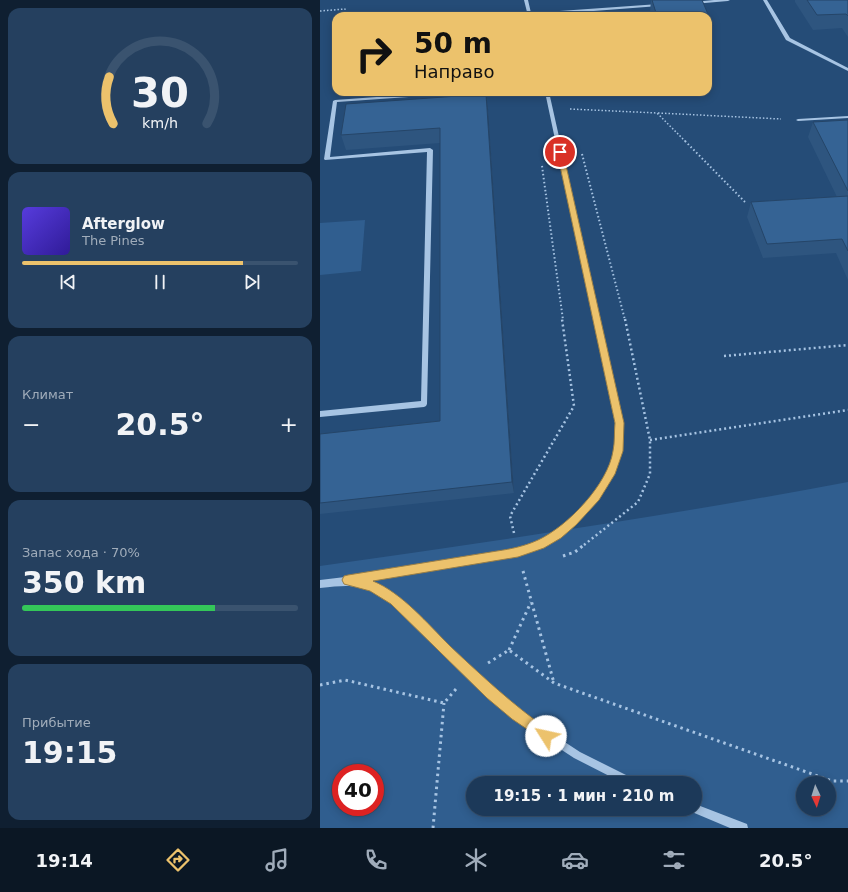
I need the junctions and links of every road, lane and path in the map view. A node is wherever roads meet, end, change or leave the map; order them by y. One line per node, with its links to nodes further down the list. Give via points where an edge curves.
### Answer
1 (526, 0): 8 (street)
2 (728, 0): 4 (street)
3 (765, 0): 10 (street, via 788,39)
4 (691, 3)
5 (668, 4): 9 (street)
6 (320, 10): 7 (path, via 345,9)
7 (345, 12)
8 (529, 12)
9 (568, 12)
10 (848, 70)
11 (408, 96): 18 (street, via 335,101)
12 (548, 96): 26 (street, via 619,423 619,442 612,471 596,497 585,509 558,534 541,544)
13 (570, 109): 14 (path)
14 (658, 113): 16 (path); 20 (path)
15 (848, 117): 16 (street)
16 (798, 120)
17 (320, 159): 18 (street)
18 (327, 159): 24 (street, via 430,150 424,404)
19 (541, 162): 26 (path, via 574,406 510,516)
20 (746, 203)
21 (848, 345): 22 (path)
22 (724, 356)
23 (848, 410): 25 (path)
24 (320, 414)
25 (650, 440)
26 (518, 552): 27 (street, via 452,565)
27 (348, 580): 28 (street); 31 (street, via 374,587 395,600)
28 (320, 584)
29 (532, 601): 30 (path)
30 (509, 650): 31 (path); 35 (path, via 554,683 832,781)
31 (471, 673): 33 (path); 34 (street, via 491,694 546,736)
32 (320, 685): 33 (path, via 345,680)
33 (444, 702): 37 (path)
34 (619, 776)
35 (848, 781)
36 (702, 812): 38 (street)
37 (433, 828)
38 (743, 828)

